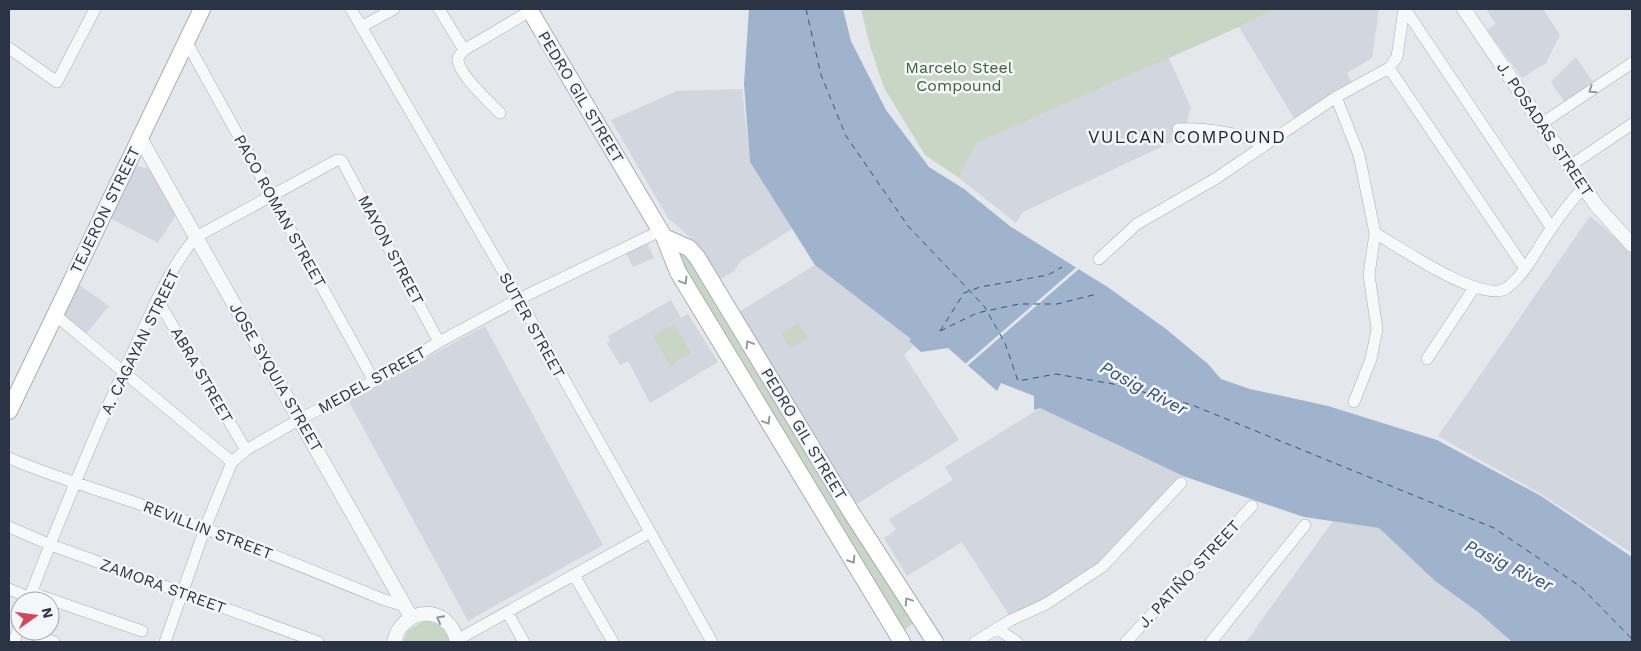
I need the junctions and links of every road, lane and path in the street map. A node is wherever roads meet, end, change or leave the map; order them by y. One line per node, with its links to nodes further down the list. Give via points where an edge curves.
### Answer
1 (95, 9): 11 (street, via 57,82)
2 (202, 9): 10 (main road, TEJERON STREET)
3 (351, 9): 9 (street, SUTER STREET)
4 (394, 9): 9 (street)
5 (439, 9): 12 (street)
6 (1404, 9): 14 (street, via 1396,58); 26 (street)
7 (1464, 9): 17 (street, J. POSADAS STREET)
8 (529, 10): 12 (street); 28 (main road, PEDRO GIL STREET)
9 (361, 27): 35 (street, SUTER STREET)
10 (186, 42): 20 (main road, TEJERON STREET); 25 (street, PACO ROMAN STREET)
11 (9, 48)
12 (464, 50): 16 (street, via 458,58 458,65)
13 (1632, 63): 17 (street, one-way to 17)
14 (1389, 68): 15 (street); 32 (street)
15 (1336, 97): 21 (street); 27 (street, via 1359,154)
16 (500, 113)
17 (1541, 124): 23 (street, J. POSADAS STREET)
18 (1632, 124): 23 (street)
19 (1178, 129): 21 (street, via 1239,136)
20 (140, 138): 29 (street, JOSE SYQUIA STREET); 36 (main road, TEJERON STREET)
21 (1263, 146): 31 (street, via 1215,179 1137,224)
22 (339, 160): 25 (street, A. CAGAYAN STREET); 37 (street, MAYON STREET, via 348,171)
23 (1570, 166): 24 (street, J. POSADAS STREET)
24 (1584, 187): 26 (street); 30 (street, J. POSADAS STREET)
25 (272, 196): 29 (street, A. CAGAYAN STREET); 40 (street, PACO ROMAN STREET)
26 (1551, 228): 32 (street)
27 (1375, 232): 33 (street); 41 (street, via 1369,275 1377,329 1371,359)
28 (662, 234): 35 (street, MEDEL STREET); 70 (main road, PEDRO GIL STREET, one-way to 70, via 678,272); 71 (main road, PEDRO GIL STREET, one-way to 28, via 697,257 689,248)
29 (196, 237): 34 (street, A. CAGAYAN STREET); 43 (street, JOSE SYQUIA STREET)
30 (1632, 245)
31 (1099, 260)
32 (1524, 269): 33 (street, via 1507,289 1487,291)
33 (1474, 288): 38 (street)
34 (157, 299): 39 (street, A. CAGAYAN STREET); 44 (street, ABRA STREET)
35 (519, 300): 37 (street, MEDEL STREET); 53 (street, SUTER STREET)
36 (54, 314): 39 (street); 42 (main road, TEJERON STREET)
37 (439, 342): 40 (street, MEDEL STREET)
38 (1427, 359)
39 (124, 370): 46 (street); 47 (street, A. CAGAYAN STREET)
40 (374, 381): 43 (street, MEDEL STREET)
41 (1354, 402)
42 (9, 411)
43 (300, 419): 44 (street, MEDEL STREET); 59 (street, JOSE SYQUIA STREET)
44 (246, 450): 46 (street, MEDEL STREET)
45 (9, 458): 47 (street, REVILLIN STREET)
46 (232, 462): 52 (street, MEDEL STREET)
47 (76, 481): 52 (street, REVILLIN STREET); 54 (street, A. CAGAYAN STREET)
48 (1181, 483): 61 (street, via 1102,567)
49 (1252, 506): 74 (street, J. PATIÑO STREET)
50 (1305, 525): 75 (street)
51 (9, 526): 54 (street, ZAMORA STREET)
52 (205, 528): 57 (street, MEDEL STREET); 59 (street, REVILLIN STREET)
53 (649, 533): 55 (street); 69 (street, SUTER STREET)
54 (51, 544): 56 (street, A. CAGAYAN STREET); 57 (street, ZAMORA STREET)
55 (574, 575): 60 (street); 68 (street)
56 (32, 591)
57 (182, 593): 63 (street, MEDEL STREET); 65 (street, ZAMORA STREET)
58 (60, 606): 62 (street)
59 (408, 611): 64 (street, one-way to 59, via 454,630 440,617); 66 (street)
60 (507, 612): 64 (street); 67 (street)
61 (999, 630): 72 (street); 73 (street)
62 (142, 631)
63 (168, 641)
64 (457, 641)
65 (318, 642)
66 (394, 642)
67 (524, 642)
68 (613, 642)
69 (712, 642)
70 (902, 642)
71 (934, 642)
72 (975, 642)
73 (1017, 642)
74 (1126, 642)
75 (1211, 642)

